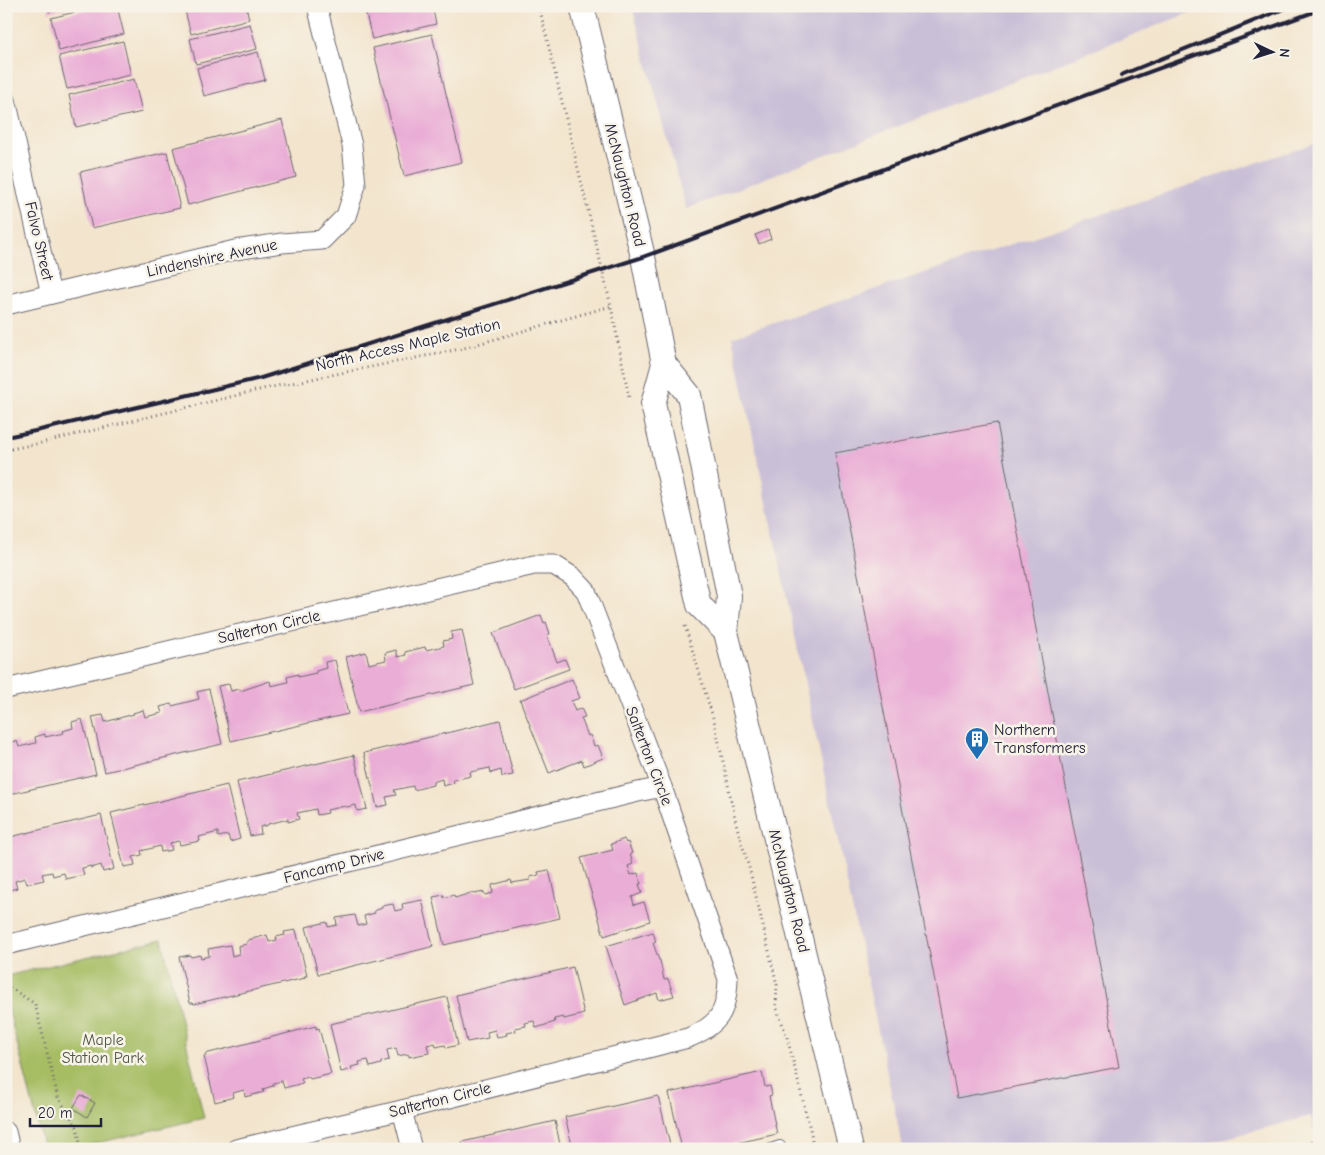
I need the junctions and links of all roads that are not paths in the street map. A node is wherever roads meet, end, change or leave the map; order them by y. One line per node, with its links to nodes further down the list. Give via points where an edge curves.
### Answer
1 (317, 6): 4 (street, Lindenshire Avenue, via 352,145 356,185 346,216 322,240 235,250)
2 (582, 6): 6 (street, McNaughton Road, via 643,257)
3 (6, 100): 4 (street, Falvo Street)
4 (52, 294): 5 (street, Lindenshire Avenue)
5 (6, 305)
6 (664, 364): 7 (street, McNaughton Road, via 689,394 729,596); 7 (street, McNaughton Road, via 653,404 699,605)
7 (726, 632): 18 (street, McNaughton Road)
8 (6, 689): 9 (street, Salterton Circle, via 534,565 554,565 573,577 586,591)
9 (662, 787): 10 (street, Fancamp Drive); 11 (street, Salterton Circle, via 728,979 727,997 720,1017 702,1032 688,1038)
10 (6, 945)
11 (402, 1110): 14 (street, Salterton Circle); 15 (street)
12 (6, 1132): 13 (street)
13 (10, 1149)
14 (236, 1149)
15 (412, 1149)
16 (771, 1149): 17 (lane, via 780,1146)
17 (781, 1149)
18 (852, 1149)

